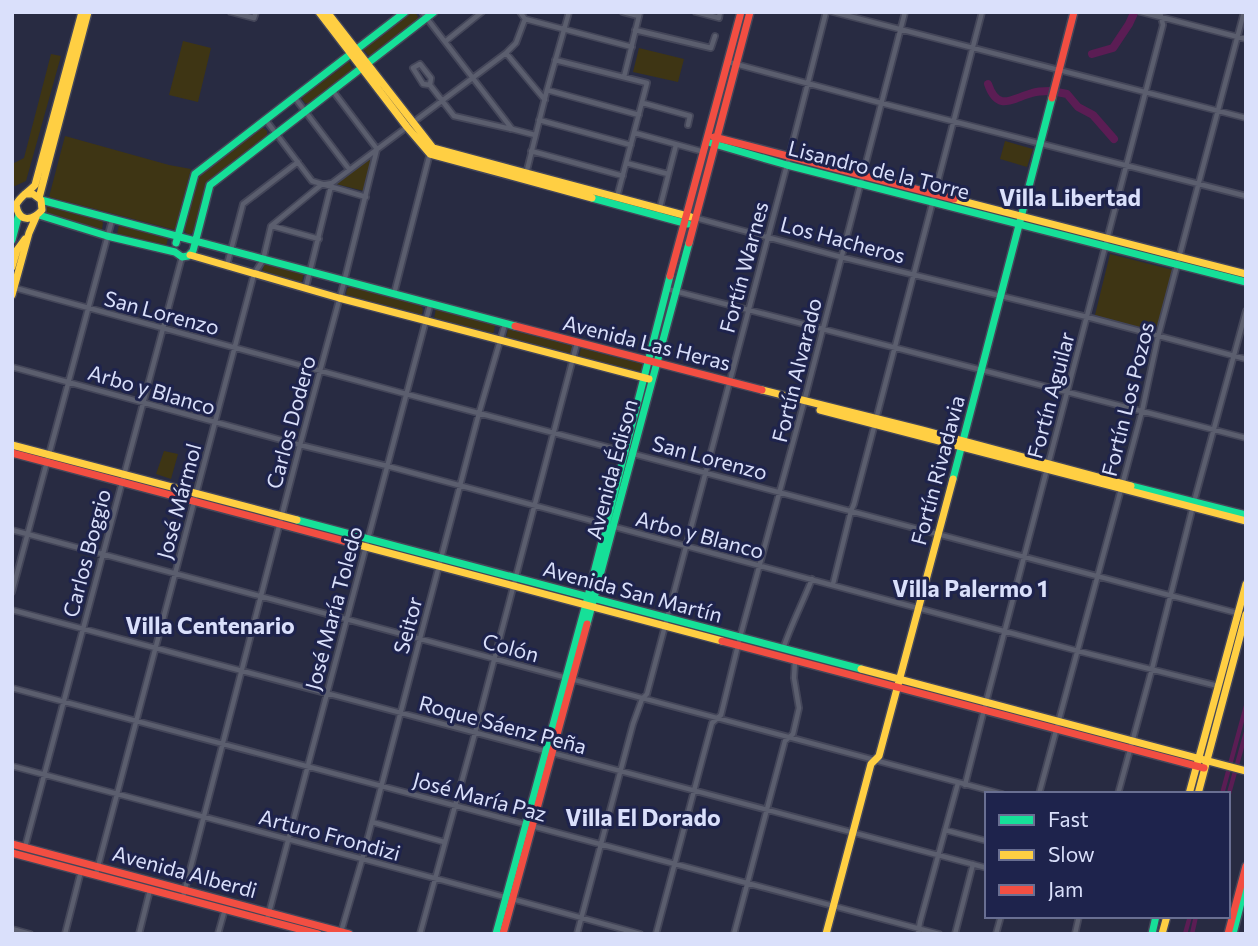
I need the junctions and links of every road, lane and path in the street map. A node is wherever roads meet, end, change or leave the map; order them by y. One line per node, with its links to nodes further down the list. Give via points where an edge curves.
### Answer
1 (82, 12): 89 (main road, via 35,185)
2 (88, 12): 93 (main road)
3 (231, 12): 24 (street)
4 (319, 12): 36 (main road)
5 (327, 12): 36 (main road)
6 (405, 12): 36 (main road)
7 (482, 12): 33 (street)
8 (520, 12): 26 (street)
9 (569, 12): 27 (street)
10 (623, 12): 23 (street)
11 (696, 12): 12 (street, via 719,18)
12 (720, 12)
13 (741, 12): 39 (main road, Avenida Édison)
14 (750, 12): 39 (main road, Avenida Édison)
15 (826, 12): 44 (street, Fortín Warnes)
16 (834, 12): 29 (street)
17 (905, 12): 29 (street, Fortín Alvarado)
18 (982, 12): 35 (street)
19 (1074, 12): 41 (main road, Fortín Rivadavia)
20 (1141, 12): 25 (street)
21 (1244, 12): 31 (street, Fortín Los Pozos)
22 (428, 14): 33 (street); 40 (main road)
23 (639, 14): 28 (street)
24 (255, 15)
25 (1161, 15): 31 (street); 48 (street, Fortín Aguilar, via 1163,25)
26 (525, 19): 27 (street); 37 (street, via 516,43)
27 (564, 30): 34 (street); 38 (street)
28 (635, 30): 30 (street, via 711,48); 34 (street)
29 (900, 30): 35 (street); 53 (street, Fortín Alvarado)
30 (715, 36)
31 (1238, 37): 32 (street); 55 (street, Fortín Los Pozos)
32 (1246, 39)
33 (446, 41): 42 (street)
34 (632, 47): 43 (street)
35 (974, 47): 41 (street); 60 (street)
36 (353, 52): 40 (main road); 49 (main road)
37 (506, 53): 42 (street); 50 (street)
38 (555, 60): 43 (street); 47 (street)
39 (732, 63): 44 (street); 67 (main road, Avenida Édison)
40 (364, 65): 46 (main road); 61 (main road)
41 (1059, 70): 48 (street); 68 (main road, Fortín Rivadavia)
42 (473, 77): 51 (street); 63 (street)
43 (624, 77): 52 (street, via 647,83)
44 (807, 83): 53 (street); 75 (street, Fortín Warnes)
45 (430, 85): 45 (street, via 423,84 413,68 420,64 431,78); 51 (street)
46 (332, 90): 54 (main road); 71 (street)
47 (547, 90): 50 (street); 56 (street)
48 (1144, 92): 55 (street); 79 (street, Fortín Aguilar)
49 (294, 97): 54 (street); 58 (main road)
50 (545, 100): 59 (street)
51 (442, 101): 61 (street); 63 (street, via 454,116)
52 (643, 103): 56 (street); 62 (street, via 690,116)
53 (881, 103): 60 (street); 84 (street, Fortín Alvarado)
54 (305, 111): 65 (main road); 80 (street)
55 (1218, 111): 57 (street); 85 (street, Fortín Los Pozos)
56 (639, 115): 64 (street)
57 (1246, 118)
58 (265, 119): 65 (street); 109 (main road, via 195,174)
59 (539, 120): 66 (street); 69 (street)
60 (954, 121): 68 (street); 92 (street)
61 (411, 125): 71 (street); 72 (main road)
62 (688, 125)
63 (512, 130): 66 (street)
64 (635, 133): 69 (street); 70 (street)
65 (276, 134): 76 (street); 109 (main road, via 210,185)
66 (535, 135): 73 (street)
67 (712, 140): 74 (main road, Avenida Édison); 75 (main road, Lisandro de la Torre); 78 (main road, Lisandro de la Torre); 99 (main road, Avenida Édison)
68 (1040, 144): 79 (street); 100 (main road, Fortín Rivadavia)
69 (631, 145): 77 (street)
70 (676, 145): 74 (street); 81 (street)
71 (377, 149): 80 (street); 91 (street, Carlos Dodero)
72 (431, 151): 82 (main road, Los Hacheros); 127 (street)
73 (531, 152): 82 (street); 83 (street)
74 (704, 152): 99 (main road, Avenida Édison)
75 (788, 155): 78 (street, Fortín Warnes); 84 (main road, Lisandro de la Torre)
76 (298, 162): 86 (street, via 312,181); 111 (street, via 243,204)
77 (626, 163): 81 (street); 83 (street)
78 (787, 165): 84 (main road, Lisandro de la Torre); 105 (street, Fortín Warnes)
79 (1126, 165): 85 (street); 108 (street, Fortín Aguilar)
80 (349, 169): 87 (street)
81 (668, 174): 96 (street)
82 (525, 176): 94 (main road, Los Hacheros)
83 (623, 176): 94 (street)
84 (862, 179): 92 (main road, Lisandro de la Torre); 112 (street, Fortín Alvarado)
85 (1199, 183): 90 (street); 114 (street, Fortín Los Pozos)
86 (321, 185): 87 (street); 101 (street)
87 (332, 185): 91 (street); 106 (street)
88 (12, 193): 89 (main road)
89 (23, 195): 93 (main road); 95 (main road)
90 (1246, 196)
91 (366, 197): 121 (street, Carlos Dodero)
92 (934, 197): 100 (main road, Lisandro de la Torre); 120 (street)
93 (40, 199): 97 (main road); 98 (main road, Avenida Las Heras)
94 (616, 200): 96 (main road, Los Hacheros)
95 (16, 210): 97 (main road, via 27,219); 102 (main road)
96 (659, 211): 99 (main road, Los Hacheros)
97 (37, 216): 103 (main road); 104 (main road, Avenida Las Heras)
98 (112, 220): 104 (street); 109 (main road, Avenida Las Heras)
99 (690, 220): 105 (street, Los Hacheros); 124 (main road, Avenida Édison); 126 (main road, Avenida Édison)
100 (1020, 220): 108 (main road, Lisandro de la Torre); 128 (main road, Fortín Rivadavia)
101 (271, 226): 106 (street); 113 (street, José Mármol)
102 (15, 229): 107 (main road); 110 (main road)
103 (29, 233): 110 (main road); 125 (main road)
104 (107, 236): 109 (main road, Avenida Las Heras); 131 (street)
105 (767, 237): 112 (street, Los Hacheros); 132 (street, Fortín Warnes)
106 (319, 239): 117 (street)
107 (12, 240)
108 (1107, 242): 114 (main road, Lisandro de la Torre); 134 (street, Fortín Aguilar)
109 (185, 247): 111 (main road, Avenida Las Heras); 115 (main road, Avenida Las Heras); 137 (street, Carlos Boggio)
110 (17, 250): 116 (main road)
111 (231, 251): 113 (main road, Avenida Las Heras); 115 (street)
112 (841, 257): 120 (street, Los Hacheros); 138 (street, Fortín Alvarado)
113 (263, 260): 117 (main road, Avenida Las Heras); 118 (street, José Mármol)
114 (1180, 261): 119 (main road, Lisandro de la Torre); 122 (main road, Lisandro de la Torre); 139 (street, Fortín Los Pozos)
115 (227, 266): 118 (main road, Avenida Las Heras)
116 (12, 267)
117 (310, 272): 121 (main road, Avenida Las Heras); 123 (street)
118 (254, 274): 123 (main road, Avenida Las Heras); 142 (street, José Mármol)
119 (1246, 274)
120 (915, 276): 128 (street, Los Hacheros); 143 (street)
121 (344, 282): 127 (main road, Avenida Las Heras); 129 (street, Carlos Dodero)
122 (1246, 282)
123 (306, 287): 129 (main road, Avenida Las Heras)
124 (667, 289): 126 (street); 147 (main road, Avenida Édison)
125 (13, 290): 131 (street, San Lorenzo)
126 (676, 292): 132 (street); 148 (main road, Avenida Édison)
127 (394, 295): 130 (main road, Avenida Las Heras)
128 (1000, 296): 134 (street, Los Hacheros); 150 (main road, Fortín Rivadavia)
129 (339, 298): 135 (main road, Avenida Las Heras); 151 (street, Carlos Dodero)
130 (430, 305): 135 (street, José María Toledo); 136 (main road, Avenida Las Heras)
131 (88, 308): 137 (street, San Lorenzo); 154 (street)
132 (748, 310): 138 (street); 155 (street, Fortín Warnes)
133 (1246, 311): 144 (street)
134 (1087, 317): 139 (street, Los Hacheros); 156 (street, Fortín Aguilar)
135 (425, 321): 140 (main road, Avenida Las Heras); 157 (street, José María Toledo)
136 (505, 324): 140 (street, Seitor); 141 (main road, Avenida Las Heras)
137 (162, 328): 142 (street, San Lorenzo); 158 (street, Carlos Boggio)
138 (822, 330): 143 (street); 159 (street, Fortín Alvarado)
139 (1158, 337): 144 (street, Los Hacheros); 160 (street, Fortín Los Pozos)
140 (500, 340): 145 (main road, Avenida Las Heras); 161 (street, Seitor)
141 (577, 343): 145 (street); 147 (main road, Avenida Las Heras)
142 (235, 348): 151 (street, San Lorenzo); 163 (street, José Mármol)
143 (895, 348): 150 (street); 162 (street)
144 (1234, 356): 146 (street, Los Hacheros); 164 (street)
145 (573, 358): 152 (main road, Avenida Las Heras); 165 (street)
146 (1246, 359)
147 (649, 362): 148 (main road, Avenida Las Heras); 152 (main road, Avenida Édison)
148 (657, 365): 153 (main road, Avenida Édison); 155 (main road, Avenida Las Heras)
149 (12, 367): 154 (street, Arbo y Blanco)
150 (982, 370): 156 (street); 169 (main road, Fortín Rivadavia)
151 (320, 371): 157 (street, San Lorenzo); 168 (street, Carlos Dodero)
152 (645, 378): 153 (main road, Avenida Las Heras); 170 (main road, Avenida Édison)
153 (653, 380): 172 (main road, Avenida Édison)
154 (69, 382): 158 (street, Arbo y Blanco); 173 (street)
155 (729, 384): 159 (main road, Avenida Las Heras); 176 (street, Fortín Warnes)
156 (1067, 392): 160 (street); 175 (street, Fortín Aguilar)
157 (406, 394): 161 (street, San Lorenzo); 174 (street, José María Toledo)
158 (142, 403): 163 (street, Arbo y Blanco); 177 (street, Carlos Boggio)
159 (804, 404): 162 (main road, Avenida Las Heras); 180 (street, Fortín Alvarado)
160 (1142, 411): 164 (street); 179 (street, Fortín Los Pozos)
161 (480, 413): 165 (street, San Lorenzo); 178 (street, Seitor)
162 (876, 421): 169 (main road, Avenida Las Heras); 184 (street)
163 (216, 423): 168 (street, Arbo y Blanco); 181 (street, José Mármol)
164 (1214, 429): 166 (street); 182 (street)
165 (554, 432): 170 (street, San Lorenzo); 183 (street)
166 (1246, 438)
167 (12, 445): 173 (main road, Avenida San Martín)
168 (300, 445): 174 (street, Arbo y Blanco); 186 (street, Carlos Dodero)
169 (962, 445): 175 (main road, Avenida Las Heras); 190 (main road, Fortín Rivadavia)
170 (625, 451): 172 (street, San Lorenzo); 188 (main road, Avenida Édison)
171 (12, 453): 173 (main road, Avenida San Martín)
172 (634, 453): 176 (street, San Lorenzo); 188 (main road, Avenida Édison)
173 (48, 459): 177 (main road, Avenida San Martín); 191 (street)
174 (387, 466): 178 (street, Arbo y Blanco); 192 (street, José María Toledo)
175 (1048, 466): 179 (main road, Avenida Las Heras); 195 (street, Fortín Aguilar)
176 (706, 472): 180 (street, San Lorenzo); 193 (street, Fortín Warnes)
177 (122, 478): 181 (main road, Avenida San Martín); 194 (street, Carlos Boggio)
178 (460, 486): 183 (street, Arbo y Blanco); 196 (street, Seitor)
179 (1121, 486): 182 (main road, Avenida Las Heras); 199 (street, Fortín Los Pozos)
180 (780, 492): 184 (street, San Lorenzo); 197 (street, Fortín Alvarado)
181 (196, 497): 186 (main road, Avenida San Martín); 198 (street, José Mármol)
182 (1193, 505): 185 (main road, Avenida Las Heras); 187 (main road, Avenida Las Heras); 205 (street)
183 (534, 506): 188 (street, Arbo y Blanco); 201 (street)
184 (851, 511): 190 (street, San Lorenzo); 202 (street)
185 (1246, 515)
186 (280, 520): 192 (main road, Avenida San Martín); 206 (street, Carlos Dodero)
187 (1246, 521)
188 (610, 526): 193 (street, Arbo y Blanco); 207 (main road, Avenida Édison)
189 (12, 530): 191 (street, Colón)
190 (938, 534): 195 (street, San Lorenzo); 208 (main road, Fortín Rivadavia)
191 (29, 535): 194 (street, Colón); 204 (street)
192 (367, 543): 196 (main road, Avenida San Martín); 211 (street, José María Toledo)
193 (687, 546): 197 (street, Arbo y Blanco); 212 (street, Fortín Warnes)
194 (101, 555): 198 (street, Colón); 213 (street, Carlos Boggio)
195 (1024, 557): 199 (street, San Lorenzo); 214 (street, Fortín Aguilar)
196 (440, 563): 201 (main road, Avenida San Martín); 215 (street, Seitor)
197 (760, 566): 200 (street, Arbo y Blanco); 216 (street, Fortín Alvarado)
198 (175, 573): 206 (street, Colón); 217 (street, José Mármol)
199 (1097, 576): 205 (street, San Lorenzo); 218 (street, Fortín Los Pozos)
200 (812, 579): 202 (street, Arbo y Blanco); 219 (street)
201 (514, 582): 207 (main road, Avenida San Martín); 220 (street)
202 (833, 584): 208 (street, Arbo y Blanco)
203 (1246, 584): 210 (main road)
204 (12, 592)
205 (1170, 596): 210 (street, San Lorenzo); 223 (street)
206 (260, 597): 211 (street, Colón); 224 (street, Carlos Dodero)
207 (589, 602): 212 (main road, Avenida San Martín); 225 (main road, Avenida Édison)
208 (919, 607): 214 (street, Arbo y Blanco); 226 (main road, Fortín Rivadavia)
209 (12, 610): 213 (street, Roque Sáenz Peña)
210 (1240, 616): 222 (main road); 222 (main road); 227 (main road)
211 (346, 620): 215 (street, Colón); 230 (street, José María Toledo)
212 (666, 622): 216 (main road, Avenida San Martín); 231 (street, Fortín Warnes)
213 (82, 629): 217 (street, Roque Sáenz Peña); 232 (street, Carlos Boggio)
214 (1005, 631): 218 (street, Arbo y Blanco); 233 (street, Fortín Aguilar)
215 (420, 639): 220 (street, Colón); 234 (street, Seitor)
216 (739, 641): 219 (main road, Avenida San Martín); 235 (street, Fortín Alvarado)
217 (156, 648): 224 (street, Roque Sáenz Peña); 236 (street, José Mármol)
218 (1078, 650): 223 (street, Arbo y Blanco); 237 (street, Fortín Los Pozos)
219 (782, 653): 221 (main road, Avenida San Martín); 226 (main road, Avenida San Martín)
220 (494, 658): 225 (street, Colón); 238 (street)
221 (795, 661): 229 (main road, Avenida San Martín); 239 (street, via 799,708)
222 (1232, 665): 244 (main road)
223 (1152, 669): 227 (street, Arbo y Blanco); 241 (street)
224 (242, 670): 230 (street, Roque Sáenz Peña); 240 (street, Carlos Dodero)
225 (569, 679): 231 (street, Colón); 242 (main road, Avenida Édison)
226 (900, 680): 229 (main road, Fortín Rivadavia); 233 (main road, Avenida San Martín)
227 (1218, 686): 244 (main road)
228 (12, 688): 232 (street, José María Paz)
229 (898, 689): 233 (main road, Avenida San Martín); 243 (main road, Fortín Rivadavia)
230 (327, 692): 234 (street, Roque Sáenz Peña); 246 (street, José María Toledo)
231 (642, 699): 235 (street, Colón); 247 (street, Fortín Warnes)
232 (63, 701): 236 (street, José María Paz); 249 (street, Carlos Boggio)
233 (985, 706): 237 (main road, Avenida San Martín); 251 (street, Fortín Aguilar)
234 (401, 713): 238 (street, Roque Sáenz Peña); 252 (street, Seitor)
235 (717, 719): 239 (street, Colón); 253 (street, Fortín Alvarado, via 712,723)
236 (136, 721): 240 (street, José María Paz); 259 (street, José Mármol)
237 (1058, 725): 241 (main road, Avenida San Martín); 255 (street, Fortín Los Pozos)
238 (475, 733): 242 (street, Roque Sáenz Peña); 260 (street)
239 (789, 738): 243 (street, Colón); 261 (street)
240 (222, 743): 246 (street, José María Paz); 262 (street, Carlos Dodero)
241 (1132, 745): 244 (main road, Avenida San Martín); 256 (street)
242 (549, 752): 247 (street, Roque Sáenz Peña); 264 (main road, Avenida Édison)
243 (875, 760): 250 (street, Colón); 266 (main road, Fortín Rivadavia)
244 (1201, 764): 248 (main road, Avenida San Martín); 257 (main road); 258 (main road)
245 (12, 766): 249 (street, Arturo Frondizi)
246 (307, 766): 252 (street, José María Paz); 267 (street, José María Toledo)
247 (620, 770): 253 (street, Roque Sáenz Peña); 271 (street, Fortín Warnes)
248 (1244, 771)
249 (44, 775): 259 (street, Arturo Frondizi); 272 (street, Carlos Boggio)
250 (958, 783): 251 (street, Colón); 265 (street)
251 (965, 785): 254 (street, Colón)
252 (381, 786): 260 (street, José María Paz); 263 (street, Seitor)
253 (694, 790): 261 (street, Roque Sáenz Peña); 276 (street, Fortín Alvarado)
254 (994, 792)
255 (1040, 792)
256 (1119, 792)
257 (1190, 792)
258 (1198, 792)
259 (116, 793): 262 (street, Arturo Frondizi); 280 (street, José Mármol)
260 (455, 805): 264 (street, José María Paz); 269 (street)
261 (766, 810): 266 (street, Roque Sáenz Peña); 283 (street)
262 (202, 816): 267 (street, Arturo Frondizi); 286 (street, Carlos Dodero)
263 (372, 822): 269 (street); 275 (street, Seitor)
264 (529, 825): 271 (street, José María Paz); 287 (main road, Avenida Édison)
265 (945, 830): 268 (street); 274 (street)
266 (853, 832): 274 (street, Roque Sáenz Peña); 288 (main road, Fortín Rivadavia)
267 (288, 840): 275 (street, Arturo Frondizi); 290 (street, José María Toledo)
268 (985, 840)
269 (444, 842): 282 (street)
270 (12, 844): 272 (main road, Avenida Alberdi)
271 (600, 845): 276 (street, José María Paz); 291 (street, Fortín Warnes)
272 (24, 848): 273 (street); 280 (main road, Avenida Alberdi)
273 (13, 854): 281 (main road, Avenida Alberdi)
274 (939, 855): 277 (street, Roque Sáenz Peña); 294 (street)
275 (362, 860): 282 (street, Arturo Frondizi); 295 (street, Seitor)
276 (675, 864): 283 (street, José María Paz); 307 (street, Fortín Alvarado)
277 (973, 864): 279 (street, Roque Sáenz Peña); 311 (street)
278 (1246, 866): 296 (main road)
279 (985, 867)
280 (97, 870): 281 (main road, Avenida Alberdi); 285 (main road, Avenida Alberdi); 286 (main road, Avenida Alberdi)
281 (81, 871): 298 (street)
282 (434, 878): 287 (street, Arturo Frondizi); 302 (street)
283 (747, 883): 288 (street, José María Paz); 308 (street)
284 (1246, 885): 296 (main road)
285 (150, 889): 286 (main road, Avenida Alberdi); 299 (street)
286 (183, 893): 289 (main road, Avenida Alberdi); 290 (main road, Avenida Alberdi)
287 (508, 899): 291 (street, Arturo Frondizi); 303 (main road, Avenida Édison); 304 (main road, Avenida Édison)
288 (834, 906): 294 (street, José María Paz); 309 (main road, Fortín Rivadavia)
289 (225, 909): 290 (main road, Avenida Alberdi); 300 (street)
290 (268, 916): 293 (main road, Avenida Alberdi); 295 (main road, Avenida Alberdi)
291 (581, 918): 305 (street, Fortín Warnes); 306 (street, Arturo Frondizi)
292 (12, 929): 297 (street)
293 (295, 931): 301 (main road, Avenida Alberdi)
294 (918, 931): 310 (street, José María Paz)
295 (344, 933)
296 (1232, 933)
297 (30, 934)
298 (65, 934)
299 (139, 934)
300 (218, 934)
301 (318, 934)
302 (420, 934)
303 (496, 934)
304 (503, 934)
305 (577, 934)
306 (640, 934)
307 (656, 934)
308 (734, 934)
309 (826, 934)
310 (939, 934)
311 (955, 934)

